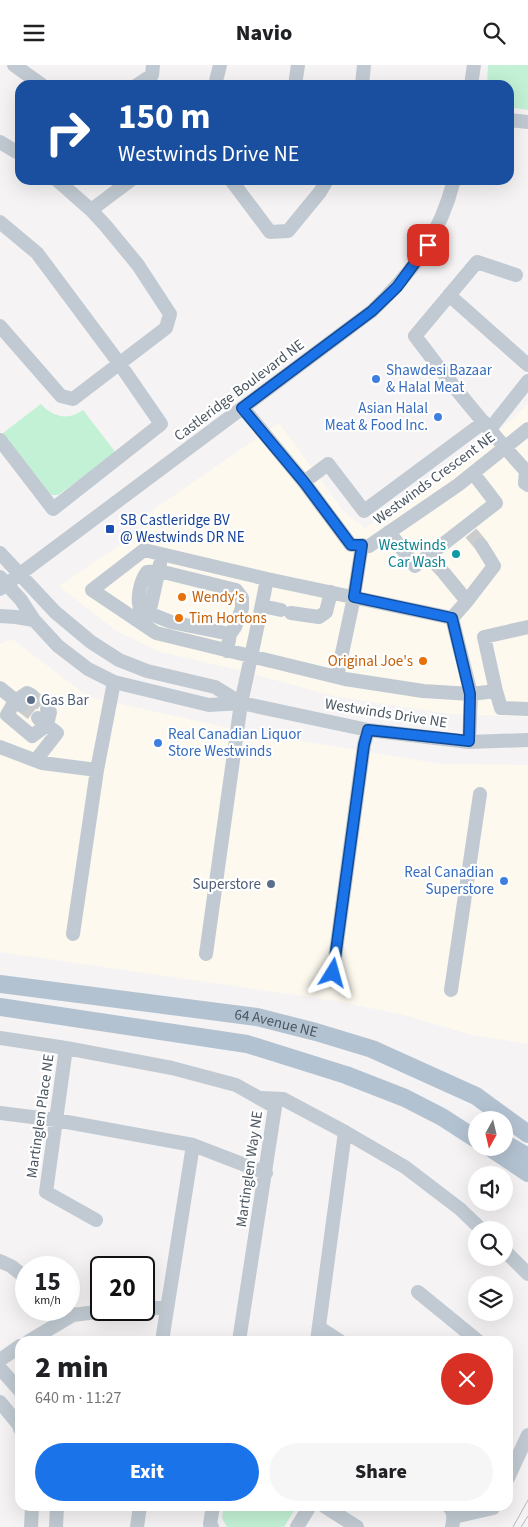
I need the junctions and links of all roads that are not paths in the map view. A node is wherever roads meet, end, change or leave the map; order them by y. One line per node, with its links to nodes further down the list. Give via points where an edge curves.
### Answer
1 (14, 65): 7 (street)
2 (153, 65): 8 (street, via 152,75)
3 (220, 65): 9 (street)
4 (298, 65): 10 (street)
5 (364, 65): 11 (street)
6 (474, 65): 12 (street)
7 (35, 80)
8 (144, 80)
9 (216, 80)
10 (296, 80)
11 (362, 80)
12 (472, 80)
13 (514, 121): 14 (street)
14 (528, 122)
15 (0, 142): 16 (street)
16 (15, 151)
17 (63, 185): 22 (street)
18 (124, 185): 22 (street)
19 (238, 185): 20 (street, via 270,232 288,231)
20 (324, 185)
21 (452, 185): 30 (street, Castleridge Boulevard NE, via 437,231 397,287 372,311)
22 (91, 210): 27 (street, via 138,265 170,314 166,328)
23 (0, 222): 27 (street, via 37,253)
24 (516, 275): 25 (street, via 477,262)
25 (449, 295): 28 (street); 31 (street, via 415,336)
26 (0, 326): 27 (street, via 61,396 73,399)
27 (119, 363): 33 (street, via 161,424 53,509)
28 (528, 365)
29 (528, 381): 31 (street)
30 (242, 408): 37 (street); 46 (street, Castleridge Boulevard NE)
31 (487, 425): 34 (street); 37 (street, via 364,511 328,464)
32 (528, 429): 34 (street, Westwinds Crescent NE)
33 (0, 440)
34 (505, 447): 35 (street); 36 (street, Westwinds Crescent NE)
35 (527, 470): 38 (street, via 525,483)
36 (473, 473): 39 (street, Westwinds Crescent NE); 39 (street, via 496,503 431,558 415,566)
37 (304, 482): 40 (street, via 351,545)
38 (528, 485)
39 (389, 532): 40 (street, Westwinds Crescent NE, via 369,545)
40 (362, 545): 50 (street)
41 (481, 545): 51 (street, via 494,567)
42 (0, 553): 46 (street, Westwinds Drive NE)
43 (161, 554): 44 (street); 47 (street); 59 (street, via 144,550 92,590 156,633)
44 (159, 571): 52 (street); 58 (street, via 236,590 242,598 242,608); 58 (street, via 147,572 143,576 138,604 141,611 171,622)
45 (444, 573): 51 (street)
46 (20, 574): 48 (street, Castleridge Boulevard NE); 66 (street, Westwinds Drive NE, via 55,612 119,660 147,671 215,687)
47 (267, 579): 49 (street); 53 (street)
48 (2, 583): 56 (street, Westwinds Drive NE, via 21,600)
49 (331, 592): 50 (street); 53 (street, via 326,612 319,617)
50 (354, 597): 55 (street); 61 (street)
51 (467, 601): 55 (street)
52 (151, 605)
53 (262, 606): 60 (street)
54 (0, 616): 56 (street)
55 (452, 618): 65 (street)
56 (34, 620): 62 (street, Westwinds Drive NE, via 58,646 88,669)
57 (528, 627): 64 (street, via 484,637)
58 (230, 634): 59 (street)
59 (227, 651): 60 (street)
60 (251, 657): 61 (street); 66 (street)
61 (337, 677): 65 (street, via 423,691)
62 (114, 683): 66 (street, Westwinds Drive NE, via 209,705); 73 (street)
63 (0, 688): 72 (street, via 22,701 7,715 32,736 44,717 57,733)
64 (496, 691): 65 (street); 67 (street, via 501,709)
65 (470, 694): 70 (street)
66 (241, 703): 68 (street, Westwinds Drive NE); 76 (street)
67 (528, 709)
68 (368, 730): 70 (street, Westwinds Drive NE); 77 (street)
69 (528, 740): 70 (street, Westwinds Drive NE)
70 (469, 741)
71 (0, 747): 72 (street)
72 (36, 760): 73 (street)
73 (97, 770): 75 (street)
74 (480, 794): 79 (street)
75 (72, 934)
76 (206, 954)
77 (333, 973)
78 (0, 985): 83 (main road, 64 Avenue NE, via 257,1017 372,1049)
79 (451, 990)
80 (0, 1007): 86 (main road, 64 Avenue NE, via 247,1044 346,1075)
81 (0, 1038): 82 (street, Martinglen Way NE)
82 (66, 1048): 84 (street, Martinglen Way NE, via 190,1073 236,1085); 87 (street, Martinglen Place NE)
83 (476, 1095): 88 (main road); 92 (main road, 64 Avenue NE)
84 (260, 1098): 90 (street, via 283,1099); 97 (street, Martinglen Way NE, via 275,1107)
85 (0, 1113): 87 (street)
86 (442, 1117): 89 (main road); 91 (main road, 64 Avenue NE)
87 (56, 1121): 93 (street); 99 (street, Martinglen Place NE, via 46,1192)
88 (528, 1122)
89 (468, 1125)
90 (345, 1131): 100 (street, via 405,1167); 109 (street)
91 (468, 1134)
92 (528, 1134)
93 (193, 1145): 97 (street); 106 (street)
94 (513, 1148): 96 (main road)
95 (502, 1156): 98 (main road)
96 (528, 1157)
97 (266, 1173): 112 (street, Martinglen Way NE)
98 (528, 1173)
99 (96, 1220)
100 (473, 1221)
101 (513, 1259): 104 (street)
102 (0, 1261): 103 (street)
103 (15, 1269)
104 (528, 1274)
105 (418, 1292): 113 (street)
106 (167, 1308): 107 (street); 111 (street)
107 (155, 1309)
108 (58, 1321): 110 (street)
109 (319, 1335)
110 (36, 1336)
111 (163, 1336)
112 (240, 1336)
113 (472, 1336)
114 (15, 1349): 115 (street)
115 (0, 1359)
116 (0, 1368): 117 (street)
117 (15, 1385)
118 (0, 1402): 119 (street)
119 (15, 1420)
120 (528, 1435): 121 (street)
121 (513, 1467)
122 (32, 1511): 130 (street)
123 (57, 1511): 131 (street)
124 (139, 1511): 132 (street)
125 (211, 1511): 133 (street)
126 (307, 1511): 134 (street)
127 (332, 1511): 135 (street)
128 (479, 1511): 129 (street)
129 (451, 1517)
130 (31, 1527)
131 (56, 1527)
132 (137, 1527)
133 (212, 1527)
134 (297, 1527)
135 (357, 1527)

